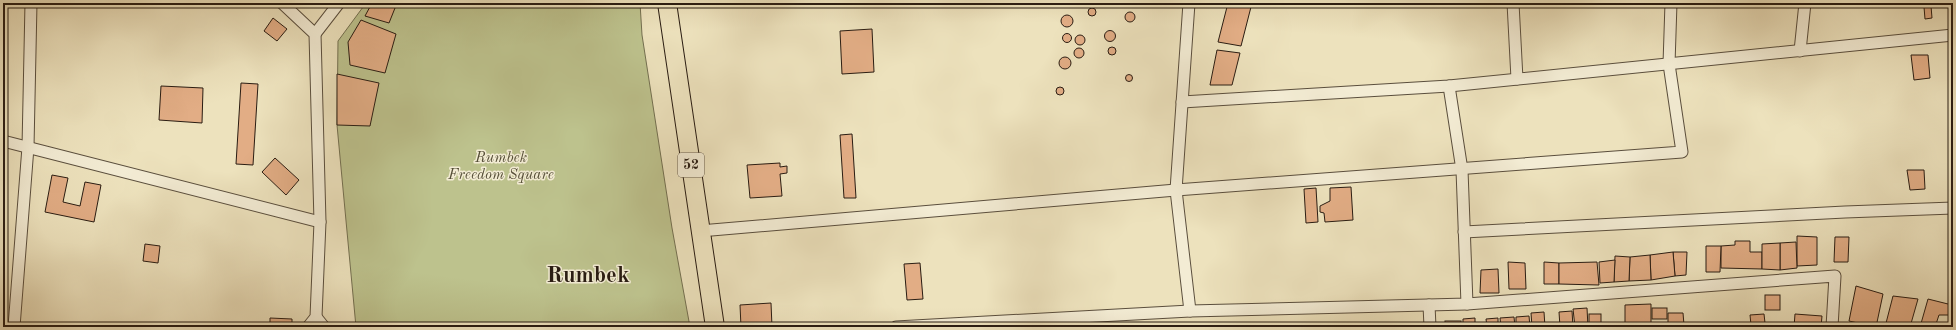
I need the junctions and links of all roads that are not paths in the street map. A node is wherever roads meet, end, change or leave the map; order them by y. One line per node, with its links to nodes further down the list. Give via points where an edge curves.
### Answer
1 (31, 3): 17 (street)
2 (282, 3): 9 (street)
3 (339, 3): 9 (street)
4 (667, 3): 22 (main road, 52)
5 (1189, 3): 15 (street)
6 (1513, 3): 13 (street)
7 (1671, 3): 12 (street)
8 (1805, 3): 11 (street)
9 (315, 34): 21 (street)
10 (1953, 35): 11 (street)
11 (1800, 51): 12 (street)
12 (1670, 64): 13 (street); 18 (street, via 1682,152)
13 (1517, 79): 14 (street)
14 (1449, 86): 15 (street); 18 (street)
15 (1182, 102): 19 (street)
16 (3, 141): 17 (street)
17 (28, 147): 21 (street); 28 (street)
18 (1462, 170): 19 (street); 23 (street)
19 (1176, 190): 22 (street); 26 (street)
20 (1953, 208): 23 (street)
21 (320, 222): 27 (street)
22 (700, 231): 31 (main road, 52)
23 (1464, 232): 24 (street)
24 (1467, 304): 25 (street); 34 (street, via 1835,276)
25 (1428, 305): 26 (street); 33 (street)
26 (1190, 311): 32 (street)
27 (316, 317): 29 (street); 30 (street)
28 (14, 327)
29 (308, 327)
30 (324, 327)
31 (715, 327)
32 (896, 327)
33 (1430, 327)
34 (1832, 327)

